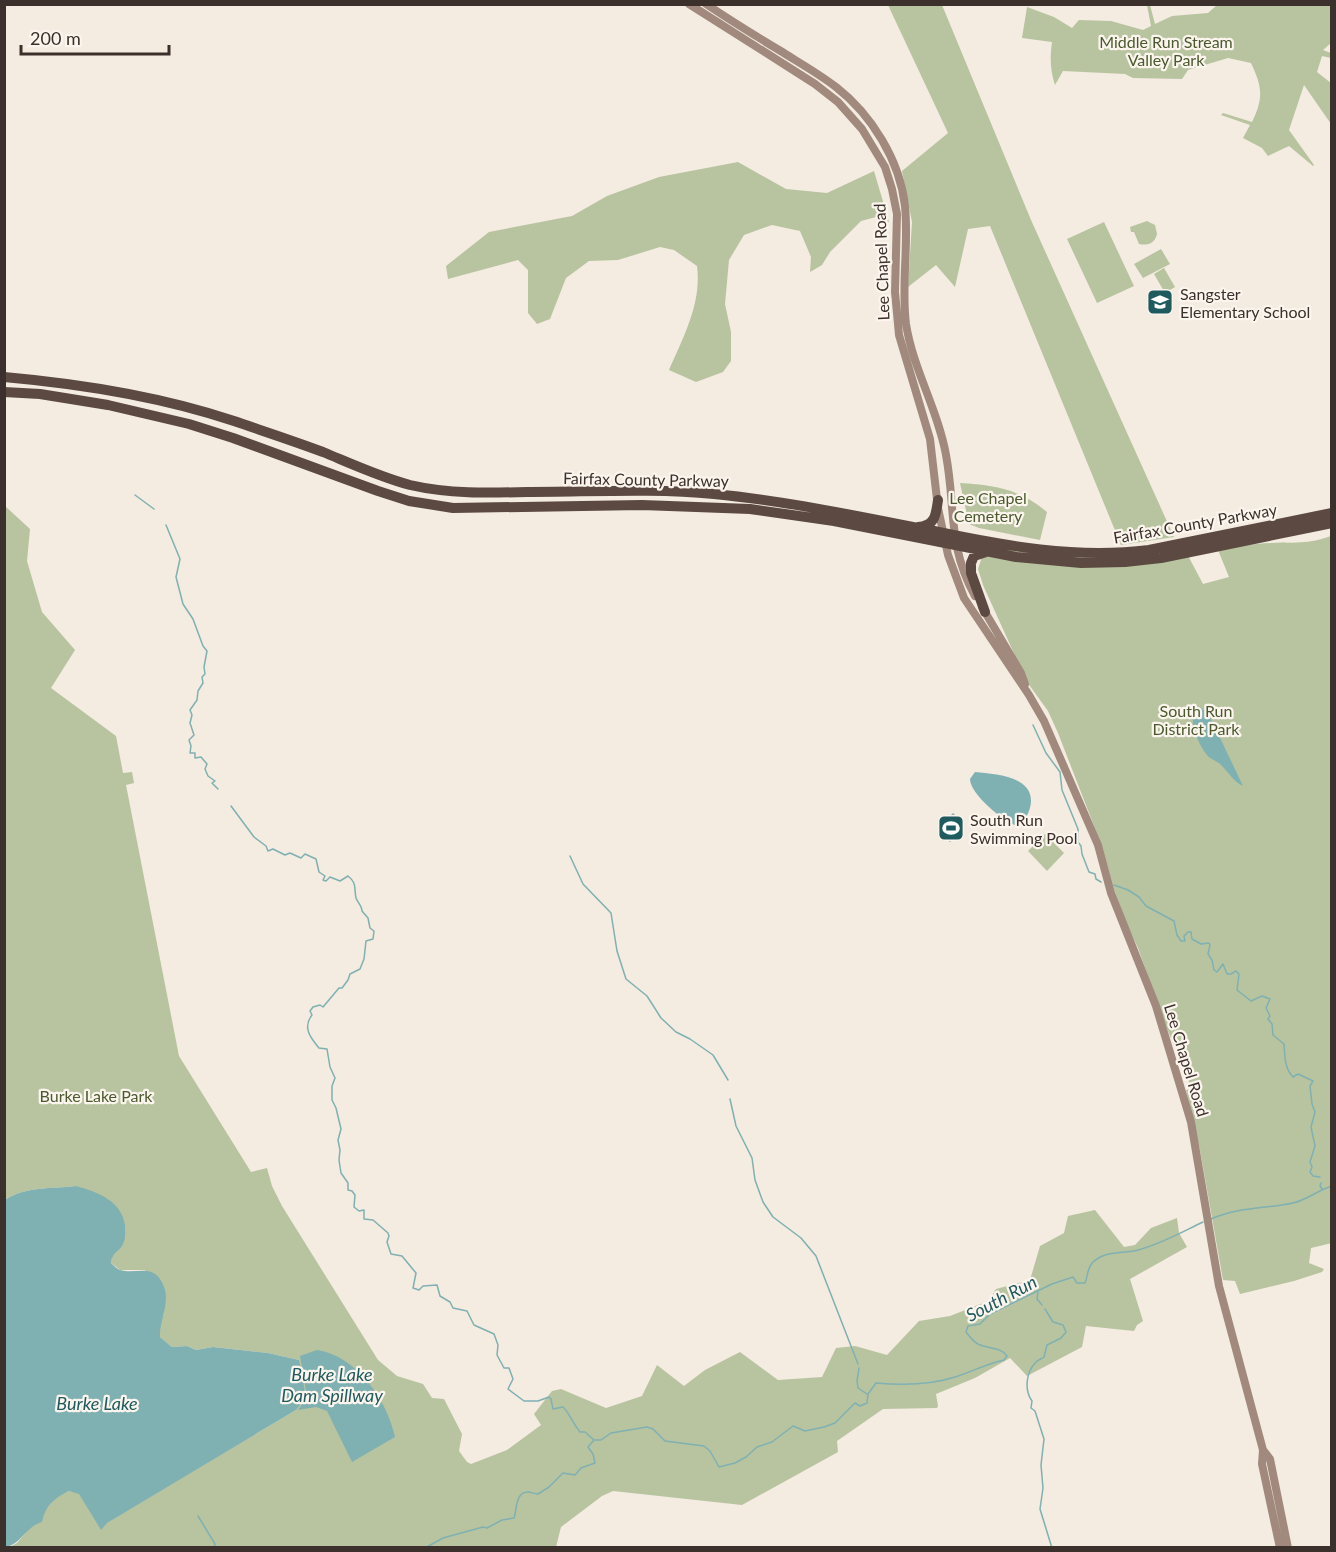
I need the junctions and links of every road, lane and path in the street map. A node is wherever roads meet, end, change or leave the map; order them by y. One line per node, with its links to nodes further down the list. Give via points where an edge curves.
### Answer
1 (689, 4): 3 (main road, Lee Chapel Road, via 823,90 862,129 880,157 895,201)
2 (706, 4): 3 (main road, Lee Chapel Road, via 824,79 855,104 873,126 903,192 907,229)
3 (900, 292): 6 (main road, Lee Chapel Road, via 899,335 930,439); 10 (main road, Lee Chapel Road, via 910,341 946,455)
4 (4, 377): 9 (highway, Fairfax County Parkway, via 83,385 177,404 423,488 462,493 715,494)
5 (4, 392): 10 (highway, Fairfax County Parkway, via 97,403 189,424 431,506 750,509)
6 (938, 500): 9 (highway, via 932,522); 10 (main road, Lee Chapel Road)
7 (1332, 513): 10 (highway, Fairfax County Parkway, via 1174,546 1118,553 1047,552)
8 (1332, 523): 11 (highway, Fairfax County Parkway, via 1125,562 1055,562)
9 (913, 527): 10 (highway, Fairfax County Parkway)
10 (949, 539): 11 (highway, Fairfax County Parkway); 12 (main road, Lee Chapel Road); 13 (main road, Lee Chapel Road, via 952,570 964,598)
11 (990, 552): 12 (highway, via 974,556 970,568)
12 (985, 612): 13 (main road, Lee Chapel Road)
13 (1029, 694): 14 (main road, Lee Chapel Road, via 1098,845 1111,893 1156,1006 1191,1122 1223,1305)
14 (1263, 1450): 15 (main road, Lee Chapel Road, via 1262,1464); 16 (main road, Lee Chapel Road, via 1270,1460)
15 (1280, 1548)
16 (1288, 1548)

